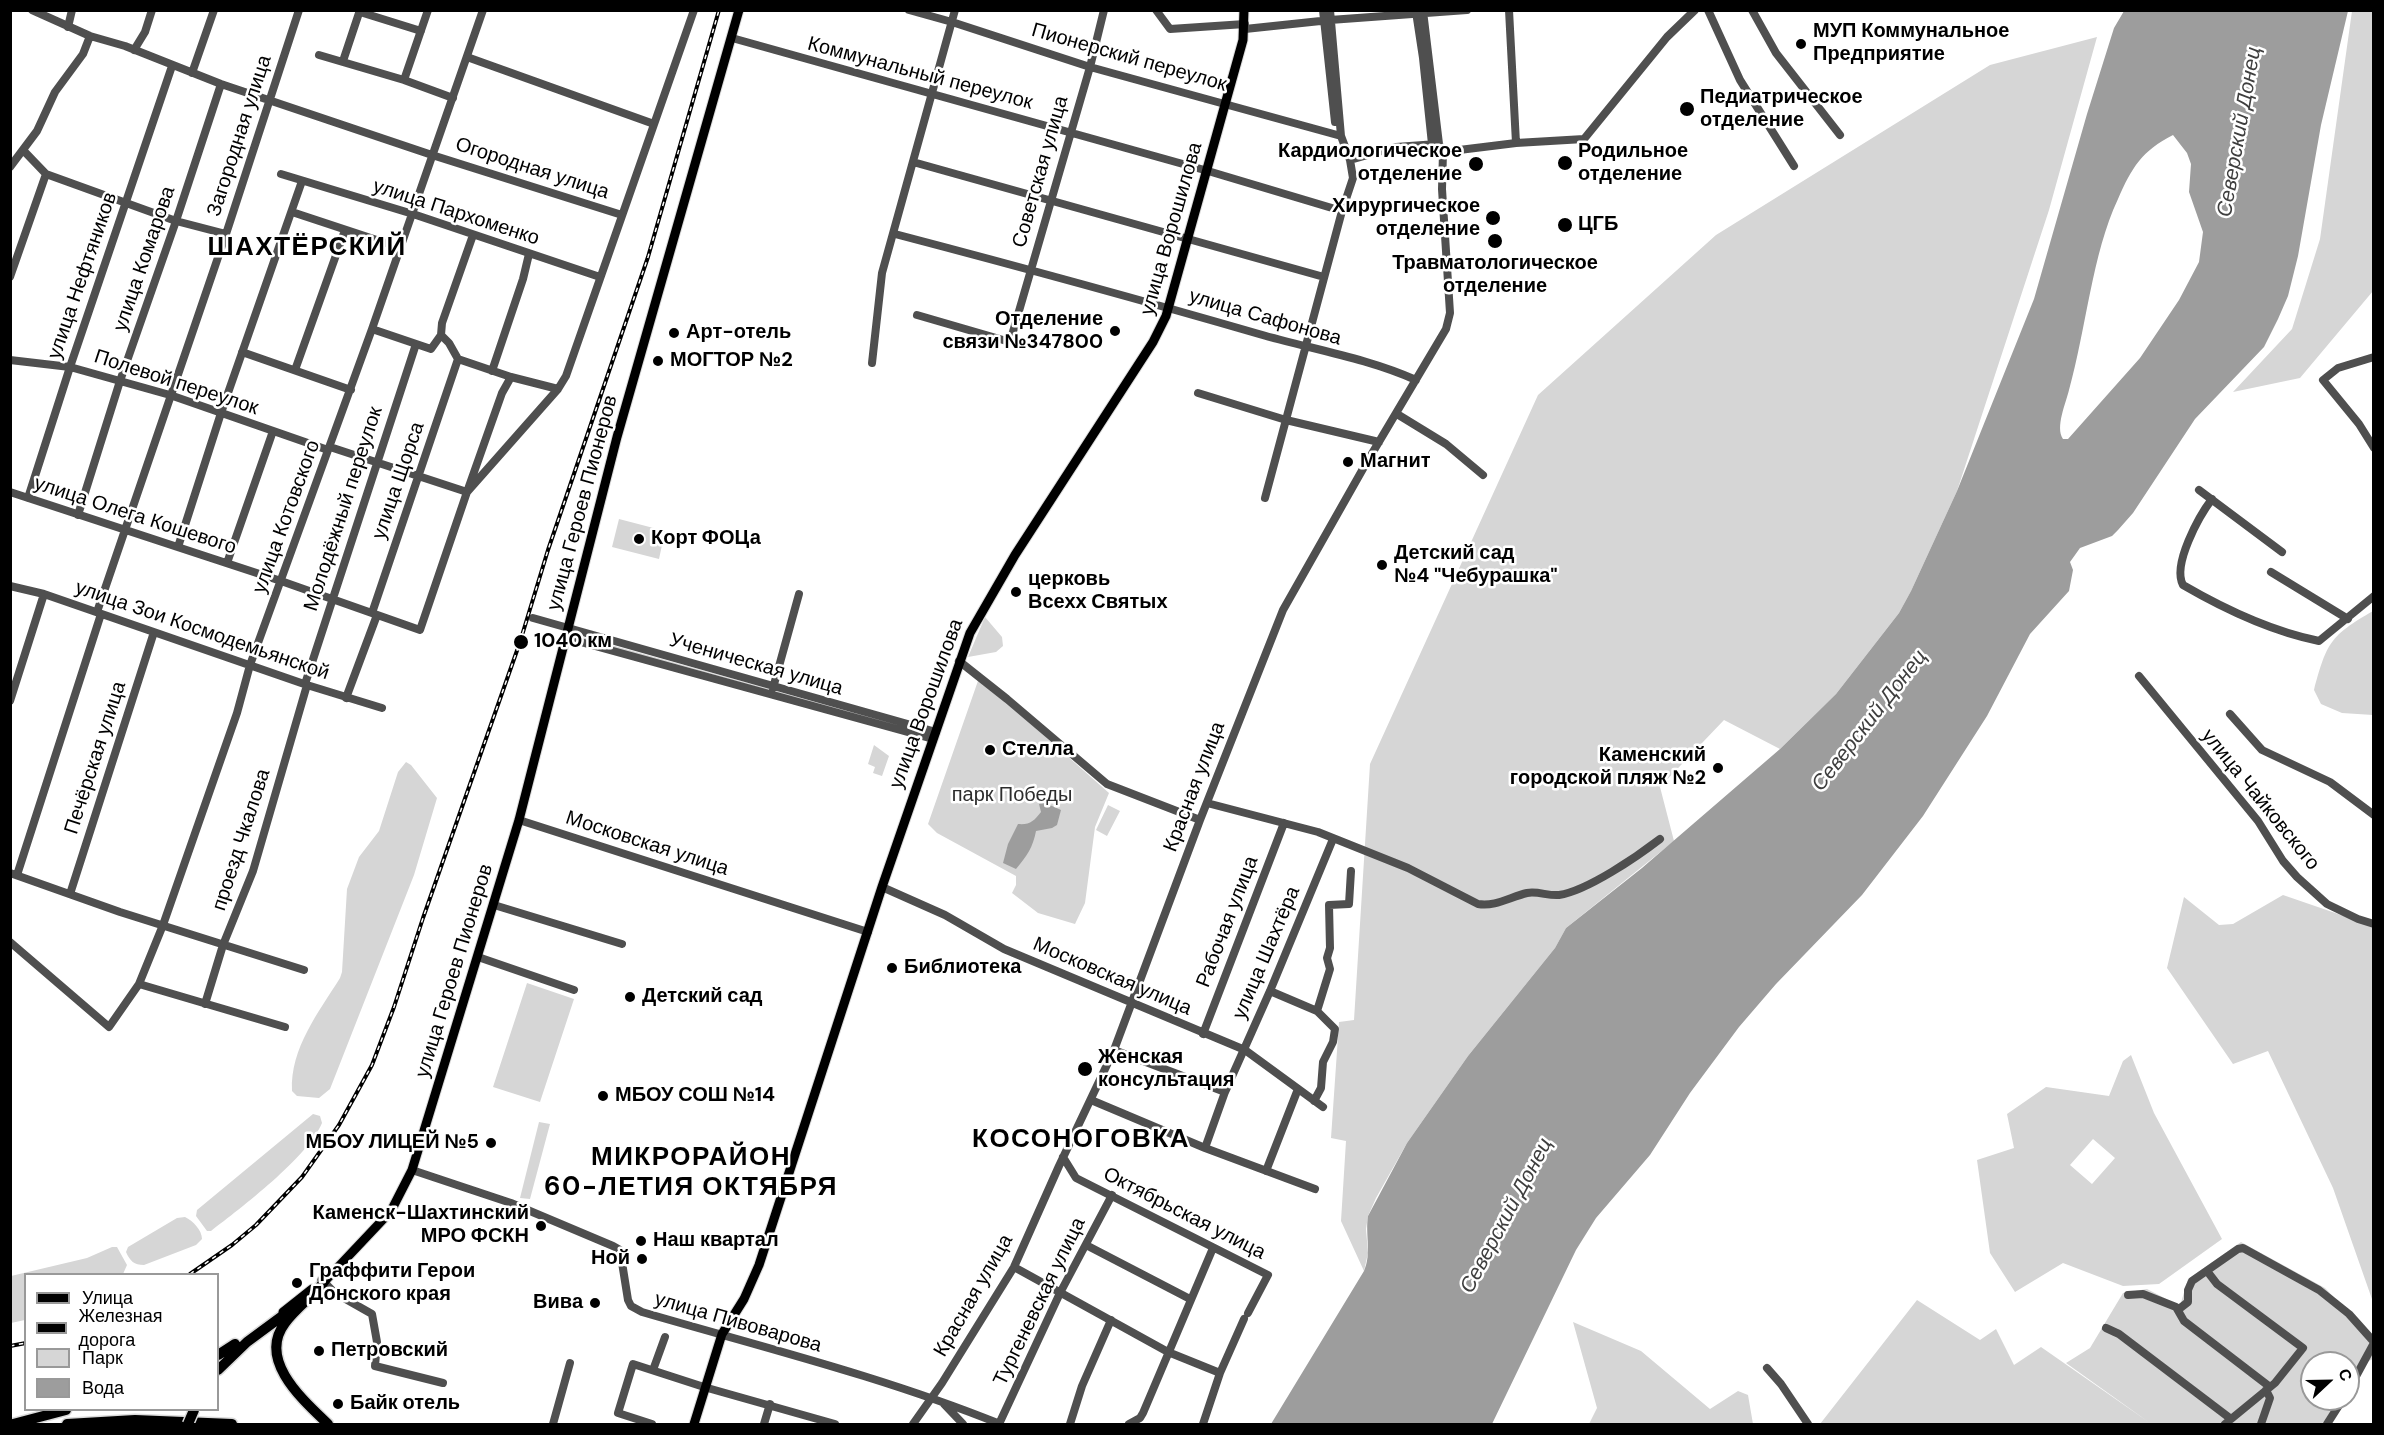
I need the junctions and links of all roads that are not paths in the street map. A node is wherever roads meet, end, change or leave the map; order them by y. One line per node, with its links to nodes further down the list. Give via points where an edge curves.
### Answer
1 (32, 10): 27 (street)
2 (72, 10): 27 (street)
3 (152, 10): 31 (street, via 145,33)
4 (214, 10): 37 (street)
5 (299, 10): 42 (street, Загородная улица)
6 (428, 10): 28 (street)
7 (483, 10): 33 (street, улица Котовского)
8 (694, 10): 44 (street)
9 (739, 10): 30 (main road, улица Героев Пионеров)
10 (909, 10): 25 (street, Пионерский переулок)
11 (955, 10): 25 (street)
12 (1104, 10): 36 (street, Советская улица)
13 (1244, 10): 26 (main road, улица Ворошилова)
14 (1323, 10): 24 (street)
15 (1330, 10): 24 (street)
16 (1467, 10): 23 (street)
17 (1509, 10): 48 (street)
18 (1695, 10): 48 (street, via 1584,139)
19 (1708, 10): 54 (street, via 1740,80)
20 (1752, 10): 46 (street, via 1776,53)
21 (360, 11): 28 (street); 34 (street)
22 (1158, 11): 26 (street, via 1170,29)
23 (1419, 12): 24 (street); 49 (street, Красная улица)
24 (1327, 21): 26 (street); 47 (street)
25 (952, 22): 36 (street, Пионерский переулок); 40 (street)
26 (1245, 26): 43 (main road, улица Ворошилова)
27 (68, 27): 29 (street)
28 (421, 31): 38 (street)
29 (90, 36): 31 (street); 50 (street, via 83,54 55,92 37,131)
30 (732, 38): 40 (street, Коммунальный переулок); 132 (main road, улица Героев Пионеров, via 617,436)
31 (134, 50): 35 (street)
32 (319, 55): 34 (street)
33 (467, 57): 41 (street, улица Котовского); 44 (street)
34 (343, 61): 38 (street)
35 (172, 66): 37 (street); 61 (street, улица Нефтяников)
36 (1090, 67): 43 (street, Пионерский переулок); 45 (street, Советская улица)
37 (192, 73): 39 (street)
38 (404, 80): 41 (street)
39 (221, 84): 42 (street); 66 (street, улица Комарова)
40 (931, 94): 45 (street, Коммунальный переулок); 53 (street)
41 (453, 98): 51 (street, улица Котовского)
42 (270, 99): 51 (street, Огородная улица); 68 (street, Загородная улица)
43 (1227, 104): 47 (street, Пионерский переулок); 56 (main road, улица Ворошилова)
44 (654, 124): 65 (street)
45 (1071, 133): 56 (street, Коммунальный переулок); 60 (street, Советская улица)
46 (1840, 135)
47 (1339, 136): 52 (street)
48 (1516, 143): 49 (street)
49 (1438, 146): 52 (street, via 1396,147); 93 (street, Красная улица, via 1449,318 1444,334)
50 (23, 150): 55 (street); 57 (street)
51 (432, 155): 64 (street, улица Котовского); 65 (street, Огородная улица)
52 (1350, 160): 62 (street, via 1353,178)
53 (913, 162): 60 (street); 69 (street)
54 (1794, 166)
55 (10, 167)
56 (1208, 171): 62 (street, Коммунальный переулок); 71 (main road, улица Ворошилова)
57 (46, 174): 61 (street); 75 (street)
58 (281, 174): 59 (street, улица Пархоменко)
59 (302, 181): 63 (street); 64 (street, улица Пархоменко)
60 (1051, 200): 71 (street); 74 (street, Советская улица)
61 (127, 203): 66 (street); 89 (street, улица Нефтяников)
62 (1342, 210): 77 (street)
63 (292, 212): 67 (street); 84 (street)
64 (413, 214): 70 (street, улица Пархоменко); 72 (street, улица Котовского)
65 (622, 215): 76 (street)
66 (176, 221): 68 (street); 94 (street, улица Комарова)
67 (345, 230): 72 (street); 90 (street)
68 (226, 234): 98 (street, Загородная улица)
69 (894, 234): 74 (street, улица Сафонова); 88 (street, via 882,273)
70 (472, 235): 73 (street, улица Пархоменко); 81 (street)
71 (1189, 239): 77 (street); 78 (main road, улица Ворошилова)
72 (401, 248): 80 (street, улица Котовского)
73 (529, 254): 76 (street, улица Пархоменко); 91 (street)
74 (1031, 270): 78 (street, улица Сафонова); 79 (street, Советская улица, via 1010,342)
75 (10, 277)
76 (600, 277): 95 (street, via 573,358)
77 (1324, 277): 83 (street)
78 (1169, 308): 83 (street, улица Сафонова); 133 (main road, улица Ворошилова, via 1154,342 975,620)
79 (917, 315)
80 (372, 329): 82 (street); 96 (street, улица Котовского)
81 (441, 334): 82 (street, via 431,349); 86 (street)
82 (416, 344): 106 (street, Молодёжный переулок)
83 (1306, 348): 93 (street, улица Сафонова, via 1391,369); 101 (street)
84 (242, 352): 90 (street); 99 (street)
85 (2373, 357): 104 (street, via 2337,368 2323,380)
86 (458, 359): 91 (street); 108 (street, улица Щорса)
87 (10, 360): 89 (street, Полевой переулок)
88 (872, 363)
89 (70, 366): 94 (street, Полевой переулок); 112 (street, улица Нефтяников)
90 (295, 370): 96 (street)
91 (492, 371): 92 (street)
92 (511, 377): 95 (street); 111 (street)
93 (1416, 380): 100 (street, Красная улица)
94 (120, 381): 98 (street, Полевой переулок); 115 (street, улица Комарова)
95 (558, 389): 111 (street)
96 (351, 390): 105 (street, улица Котовского)
97 (1198, 393): 101 (street)
98 (170, 395): 99 (street, Полевой переулок); 116 (street, Загородная улица)
99 (221, 413): 102 (street, Полевой переулок); 117 (street)
100 (1397, 414): 103 (street, Красная улица); 107 (street, via 1446,444)
101 (1286, 420): 103 (street); 113 (street)
102 (273, 431): 105 (street, Полевой переулок); 119 (street)
103 (1379, 442): 143 (street, Красная улица, via 1283,610)
104 (2373, 448)
105 (329, 449): 106 (street, Полевой переулок); 121 (street, улица Котовского)
106 (376, 461): 108 (street, Полевой переулок); 126 (street, Молодёжный переулок)
107 (1483, 475)
108 (418, 476): 111 (street, Полевой переулок); 128 (street, улица Щорса)
109 (2199, 490): 114 (street)
110 (10, 492): 112 (street, улица Олега Кошевого)
111 (467, 492): 128 (street, улица Олега Кошевого, via 420,630)
112 (28, 498): 115 (street, улица Олега Кошевого)
113 (1264, 498)
114 (2212, 499): 118 (street); 130 (street, via 2191,534 2179,575 2183,585 2225,610 2319,642)
115 (78, 515): 116 (street, улица Олега Кошевого)
116 (126, 529): 117 (street, улица Олега Кошевого); 127 (street, Загородная улица)
117 (178, 548): 119 (street, улица Олега Кошевого)
118 (2282, 552)
119 (227, 563): 121 (street, улица Олега Кошевого)
120 (2271, 572): 130 (street)
121 (281, 581): 126 (street, улица Олега Кошевого); 134 (street, улица Котовского)
122 (10, 586): 123 (street, улица Зои Космодемьянской)
123 (44, 594): 127 (street, улица Зои Космодемьянской); 139 (street)
124 (799, 594): 137 (street)
125 (2373, 596): 130 (street)
126 (331, 600): 128 (street, улица Олега Кошевого); 136 (street, Молодёжный переулок)
127 (99, 613): 131 (street, улица Зои Космодемьянской); 151 (street, Печёрская улица)
128 (375, 614): 138 (street, улица Щорса)
129 (533, 618): 132 (street)
130 (2348, 619)
131 (154, 632): 134 (street, улица Зои Космодемьянской); 153 (street, Печёрская улица)
132 (567, 634): 137 (street, Ученическая улица); 142 (street, Ученическая улица); 145 (main road, улица Героев Пионеров)
133 (959, 661): 142 (main road, улица Ворошилова); 146 (street, via 1107,784)
134 (250, 664): 136 (street, улица Зои Космодемьянской); 156 (street, улица Котовского, via 237,713)
135 (2139, 676): 155 (street, улица Чайковского, via 2258,821 2296,877 2327,904)
136 (306, 685): 138 (street, улица Зои Космодемьянской); 160 (street, проезд Чкалова, via 253,871)
137 (773, 688): 142 (street, Ученическая улица)
138 (346, 698): 140 (street, улица Зои Космодемьянской)
139 (10, 701)
140 (382, 708)
141 (2230, 714): 144 (street, улица Чайковского, via 2262,750 2330,782)
142 (934, 736): 152 (main road, улица Ворошилова)
143 (1207, 804): 146 (street, Красная улица); 147 (street)
144 (2372, 811)
145 (519, 820): 154 (main road, улица Героев Пионеров); 157 (street, Московская улица)
146 (1200, 820): 166 (street, Красная улица)
147 (1284, 823): 148 (street); 170 (street, Рабочая улица)
148 (1334, 838): 149 (street, via 1487,906 1528,892 1558,895 1571,891 1626,863); 165 (street, улица Шахтёра)
149 (1660, 839)
150 (1351, 872): 168 (street, via 1349,903 1329,905 1330,969)
151 (14, 874): 153 (street)
152 (882, 886): 157 (main road, улица Ворошилова); 166 (street, Московская улица, via 945,915 1004,949)
153 (70, 894): 156 (street)
154 (494, 905): 159 (street); 161 (main road, улица Героев Пионеров)
155 (2373, 924)
156 (163, 925): 160 (street); 163 (street, улица Котовского)
157 (868, 932): 196 (main road, улица Ворошилова, via 759,1265)
158 (10, 942): 163 (street, улица Котовского, via 109,1027)
159 (622, 944)
160 (223, 945): 162 (street); 167 (street, проезд Чкалова)
161 (478, 957): 164 (street); 180 (main road, улица Героев Пионеров)
162 (304, 970)
163 (139, 984): 167 (street)
164 (574, 990)
165 (1270, 991): 168 (street); 172 (street, улица Шахтёра)
166 (1133, 1003): 170 (street, Московская улица); 171 (street, Красная улица)
167 (205, 1004): 169 (street)
168 (1317, 1011): 176 (street, via 1335,1029 1323,1062 1321,1088)
169 (285, 1028)
170 (1203, 1034): 172 (street, Московская улица)
171 (1114, 1050): 174 (street); 175 (street, Красная улица)
172 (1245, 1050): 173 (street, Московская улица); 174 (street, улица Шахтёра)
173 (1298, 1089): 176 (street, Московская улица); 181 (street)
174 (1225, 1092): 178 (street, улица Шахтёра)
175 (1090, 1100): 178 (street); 179 (street, Красная улица)
176 (1314, 1101): 177 (street, Московская улица)
177 (1323, 1107)
178 (1204, 1148): 181 (street)
179 (1063, 1156): 183 (street, Октябрьская улица, via 1076,1178); 186 (street, Красная улица)
180 (412, 1170): 188 (main road, улица Героев Пионеров, via 391,1211); 196 (street, улица Пивоварова, via 511,1203 613,1246 623,1258 631,1306)
181 (1266, 1171): 182 (street)
182 (1315, 1189)
183 (1112, 1195): 184 (street, Тургеневская улица); 185 (street, Октябрьская улица)
184 (1086, 1245): 189 (street, Тургеневская улица); 191 (street)
185 (1213, 1248): 191 (street); 207 (street, Октябрьская улица, via 1268,1275)
186 (1014, 1267): 189 (street); 211 (street, Красная улица)
187 (2207, 1271): 192 (street, via 2192,1281 2188,1302); 198 (street, via 2238,1249 2249,1250 2319,1290 2349,1314); 210 (street, via 2217,1284 2302,1348)
188 (323, 1281): 193 (main road, улица Героев Пионеров); 205 (highway); 208 (street, via 335,1293 372,1314 377,1342 375,1366); 224 (highway, via 284,1324 275,1350 282,1371)
189 (1060, 1293): 194 (street); 219 (street, Тургеневская улица)
190 (2128, 1295): 192 (street, via 2143,1294)
191 (1190, 1299): 199 (street)
192 (2179, 1309): 210 (street, via 2184,1321)
193 (273, 1319): 200 (highway); 202 (highway)
194 (1111, 1320): 199 (street); 232 (street, via 1082,1386)
195 (2106, 1328): 218 (street, via 2119,1334)
196 (723, 1334): 209 (main road); 211 (street, улица Пивоварова)
197 (664, 1337): 206 (street)
198 (2373, 1343): 203 (street)
199 (1168, 1352): 207 (street); 233 (street, via 1142,1415)
200 (219, 1354)
201 (570, 1363): 225 (street)
202 (219, 1364)
203 (2360, 1367)
204 (1767, 1368): 235 (street)
205 (219, 1369)
206 (653, 1370): 209 (street); 226 (street, via 633,1364 618,1413)
207 (1220, 1373): 234 (street)
208 (443, 1383)
209 (704, 1387): 213 (street); 227 (main road)
210 (2268, 1388): 218 (street); 236 (street, via 2270,1398)
211 (932, 1398): 212 (street, улица Пивоварова); 230 (street, Красная улица)
212 (943, 1403): 219 (street, улица Пивоварова); 231 (street)
213 (770, 1404): 217 (street); 228 (street)
214 (62, 1411): 220 (highway)
215 (196, 1411): 222 (highway, bridge)
216 (2336, 1411): 237 (street)
217 (823, 1422): 229 (street)
218 (2228, 1422)
219 (999, 1424)
220 (13, 1425)
221 (67, 1425): 223 (highway, via 135,1420)
222 (190, 1425)
223 (232, 1425)
224 (328, 1425)
225 (554, 1425)
226 (652, 1425)
227 (694, 1425)
228 (764, 1425)
229 (835, 1425)
230 (913, 1425)
231 (963, 1425)
232 (1070, 1425)
233 (1129, 1425)
234 (1203, 1425)
235 (1808, 1425)
236 (2261, 1425)
237 (2327, 1425)

